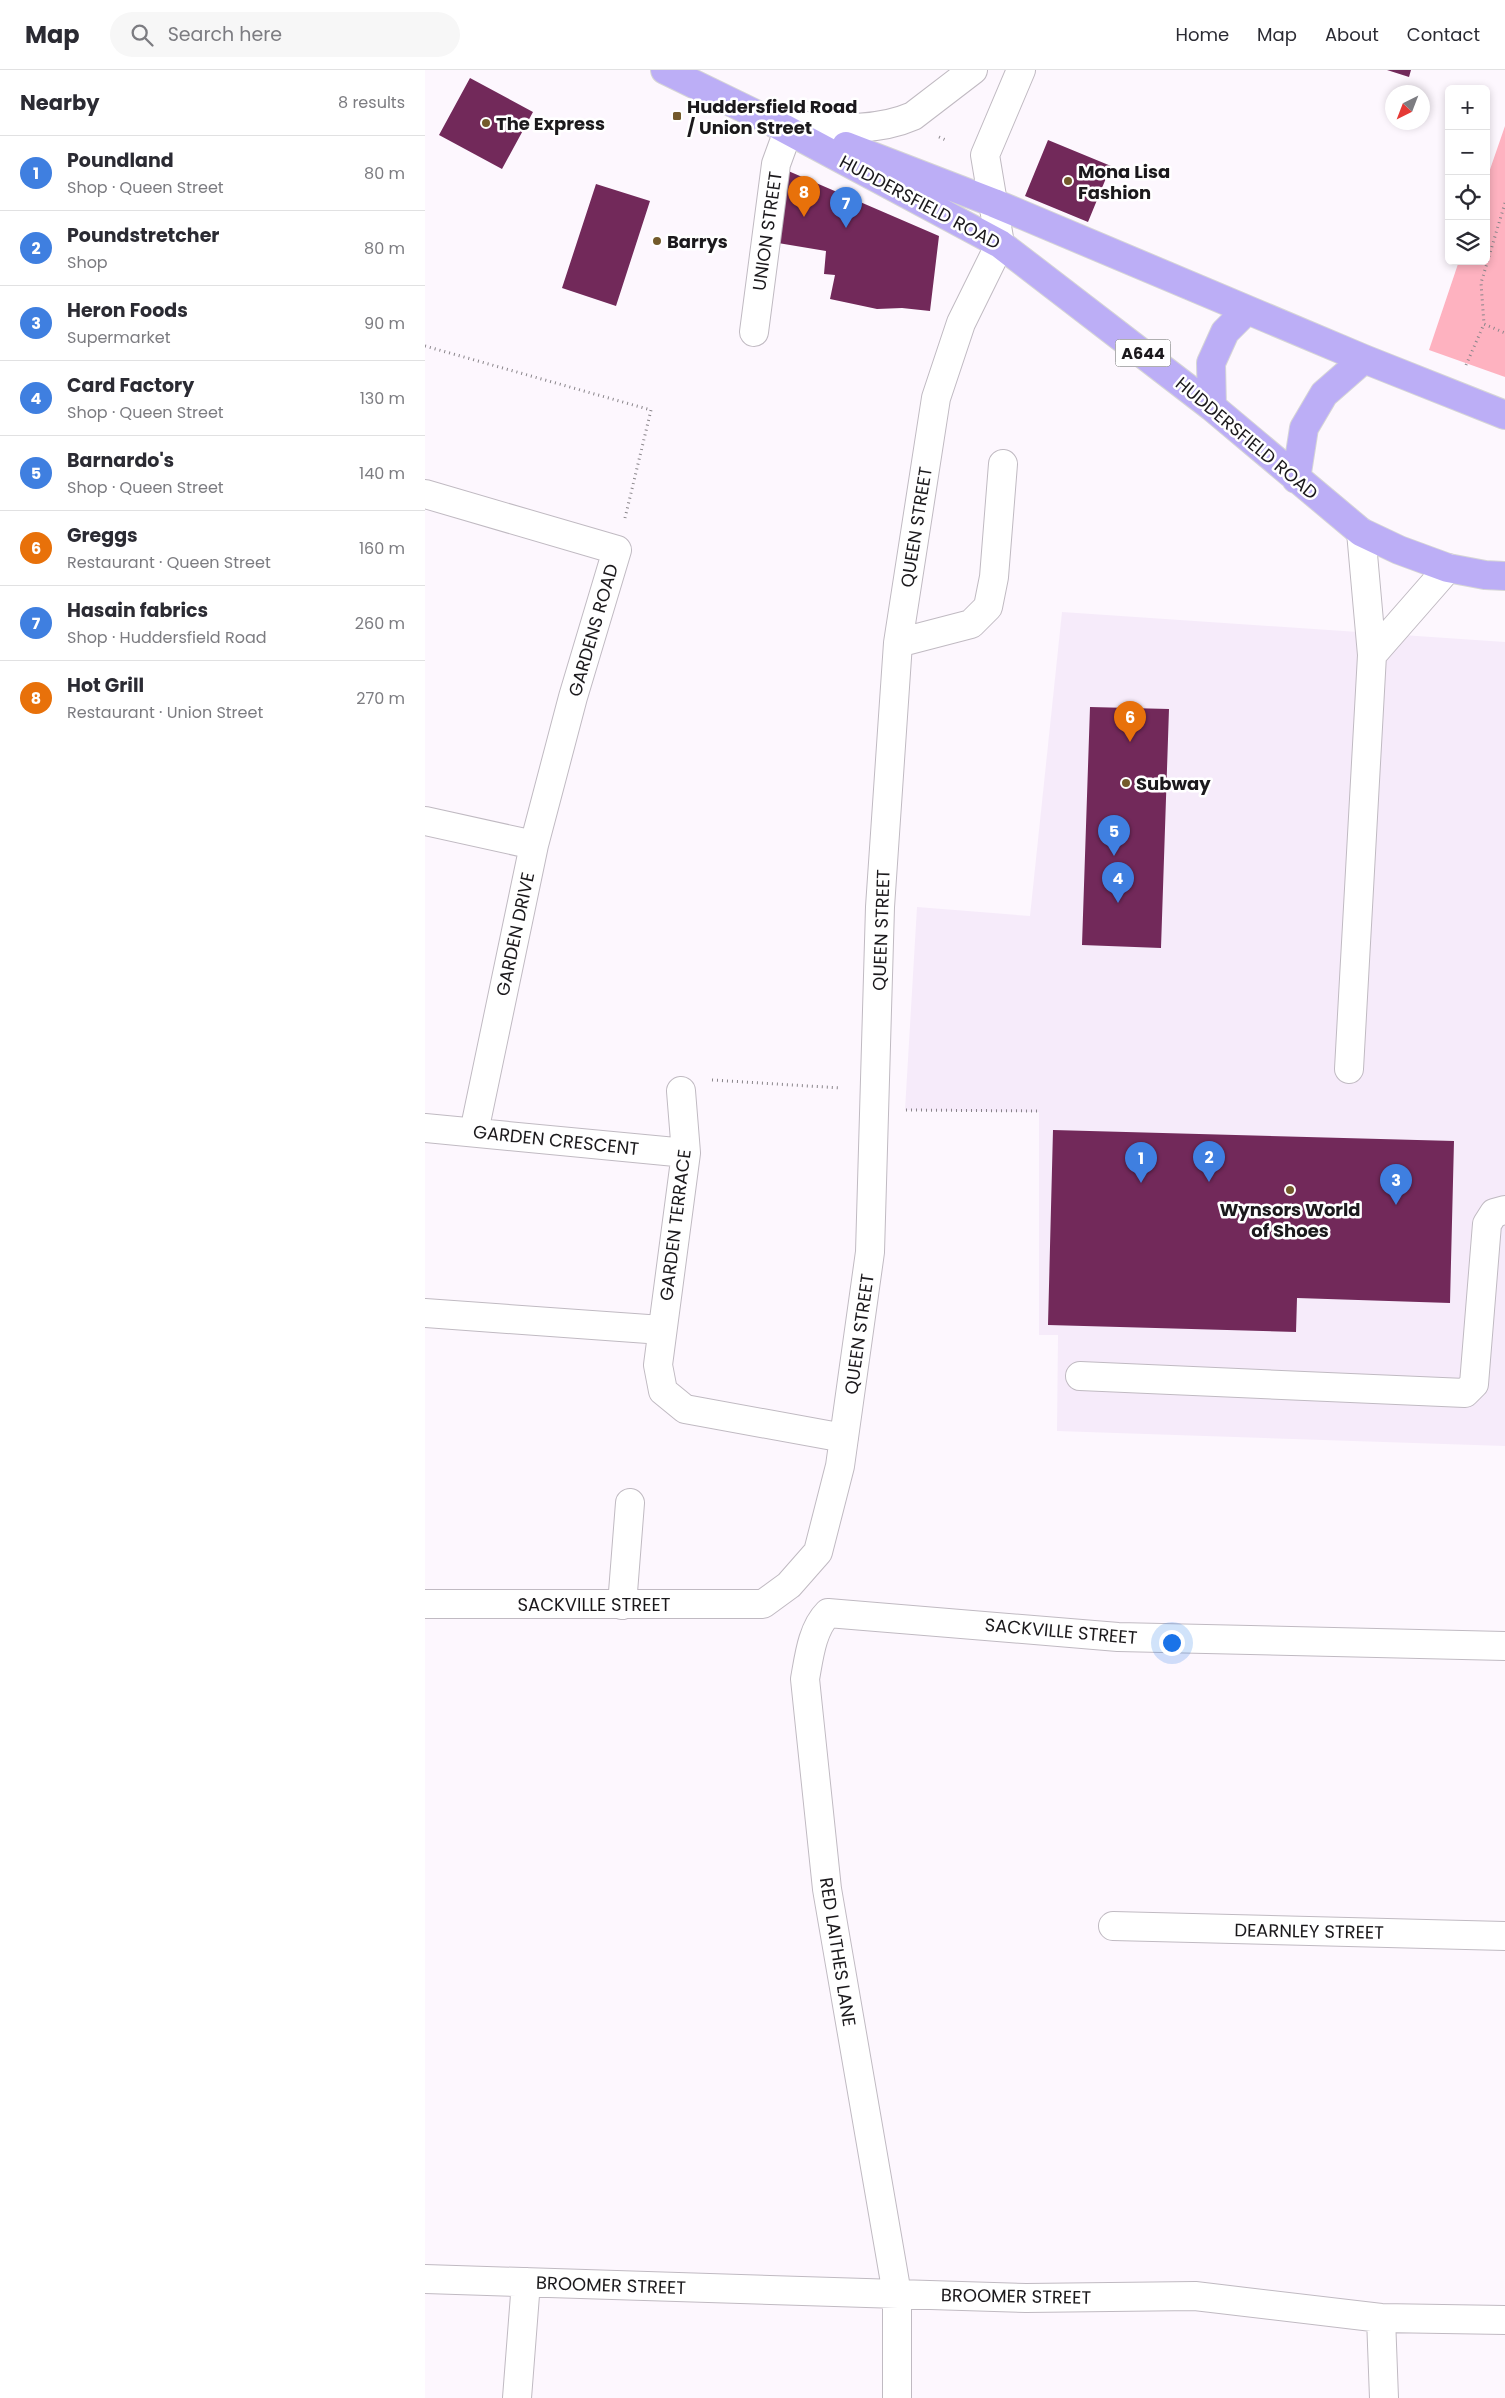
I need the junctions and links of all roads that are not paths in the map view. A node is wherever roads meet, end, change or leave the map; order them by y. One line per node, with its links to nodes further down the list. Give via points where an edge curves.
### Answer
1 (665, 70): 4 (highway, HUDDERSFIELD ROAD / A644)
2 (973, 70): 4 (street, via 913,116 901,121 862,128)
3 (1021, 70): 5 (street, via 985,155)
4 (782, 127): 5 (highway, HUDDERSFIELD ROAD / A644, via 853,148); 6 (highway, HUDDERSFIELD ROAD / A644); 8 (street, UNION STREET)
5 (994, 203): 6 (street); 7 (highway, HUDDERSFIELD ROAD / A644)
6 (1000, 244): 10 (highway, HUDDERSFIELD ROAD / A644); 18 (street, QUEEN STREET, via 961,323 936,398)
7 (1247, 310): 9 (highway, HUDDERSFIELD ROAD / A644); 10 (highway, via 1225,332 1211,363)
8 (753, 332)
9 (1364, 360): 11 (highway, HUDDERSFIELD ROAD / A644, via 1446,392); 13 (highway, via 1324,394 1304,428)
10 (1213, 407): 13 (highway, HUDDERSFIELD ROAD / A644)
11 (1501, 418)
12 (1003, 464): 18 (street, via 994,577 988,607 971,624)
13 (1296, 478): 15 (highway, HUDDERSFIELD ROAD / A644)
14 (425, 494): 21 (street, GARDENS ROAD, via 617,550 573,697)
15 (1361, 532): 16 (highway, HUDDERSFIELD ROAD / A644); 19 (street)
16 (1448, 568): 17 (highway, HUDDERSFIELD ROAD / A644); 19 (street)
17 (1498, 570)
18 (898, 643): 31 (street, QUEEN STREET, via 880,906 870,1252)
19 (1372, 655): 22 (street)
20 (425, 821): 21 (street)
21 (534, 845): 25 (street, GARDEN DRIVE)
22 (1349, 1069)
23 (681, 1090): 26 (street, GARDEN TERRACE)
24 (425, 1128): 25 (street, GARDEN CRESCENT)
25 (474, 1132): 26 (street, GARDEN CRESCENT)
26 (687, 1153): 29 (street, GARDEN TERRACE)
27 (1505, 1210): 30 (street, via 1494,1213 1487,1224 1474,1384 1465,1393)
28 (425, 1313): 29 (street)
29 (662, 1330): 31 (street, GARDEN TERRACE, via 658,1365 663,1391 685,1409)
30 (1080, 1376)
31 (844, 1438): 34 (street, QUEEN STREET, via 818,1552 789,1585)
32 (630, 1503): 35 (street)
33 (425, 1604): 35 (street, SACKVILLE STREET)
34 (763, 1604): 35 (street, SACKVILLE STREET)
35 (623, 1605)
36 (828, 1612): 37 (street, SACKVILLE STREET, via 1118,1637); 42 (street, RED LAITHES LANE, via 811,1648 805,1679 825,1880)
37 (1505, 1646)
38 (1113, 1926): 39 (street, DEARNLEY STREET)
39 (1505, 1936)
40 (425, 2279): 41 (street, BROOMER STREET)
41 (526, 2282): 42 (street, BROOMER STREET); 45 (street, BROOMER STREET)
42 (897, 2294): 43 (street, BROOMER STREET, via 1026,2298 1195,2296); 46 (street, RED LAITHES LANE)
43 (1381, 2318): 44 (street, BROOMER STREET); 47 (street)
44 (1505, 2320)
45 (517, 2398)
46 (897, 2398)
47 (1384, 2398)

